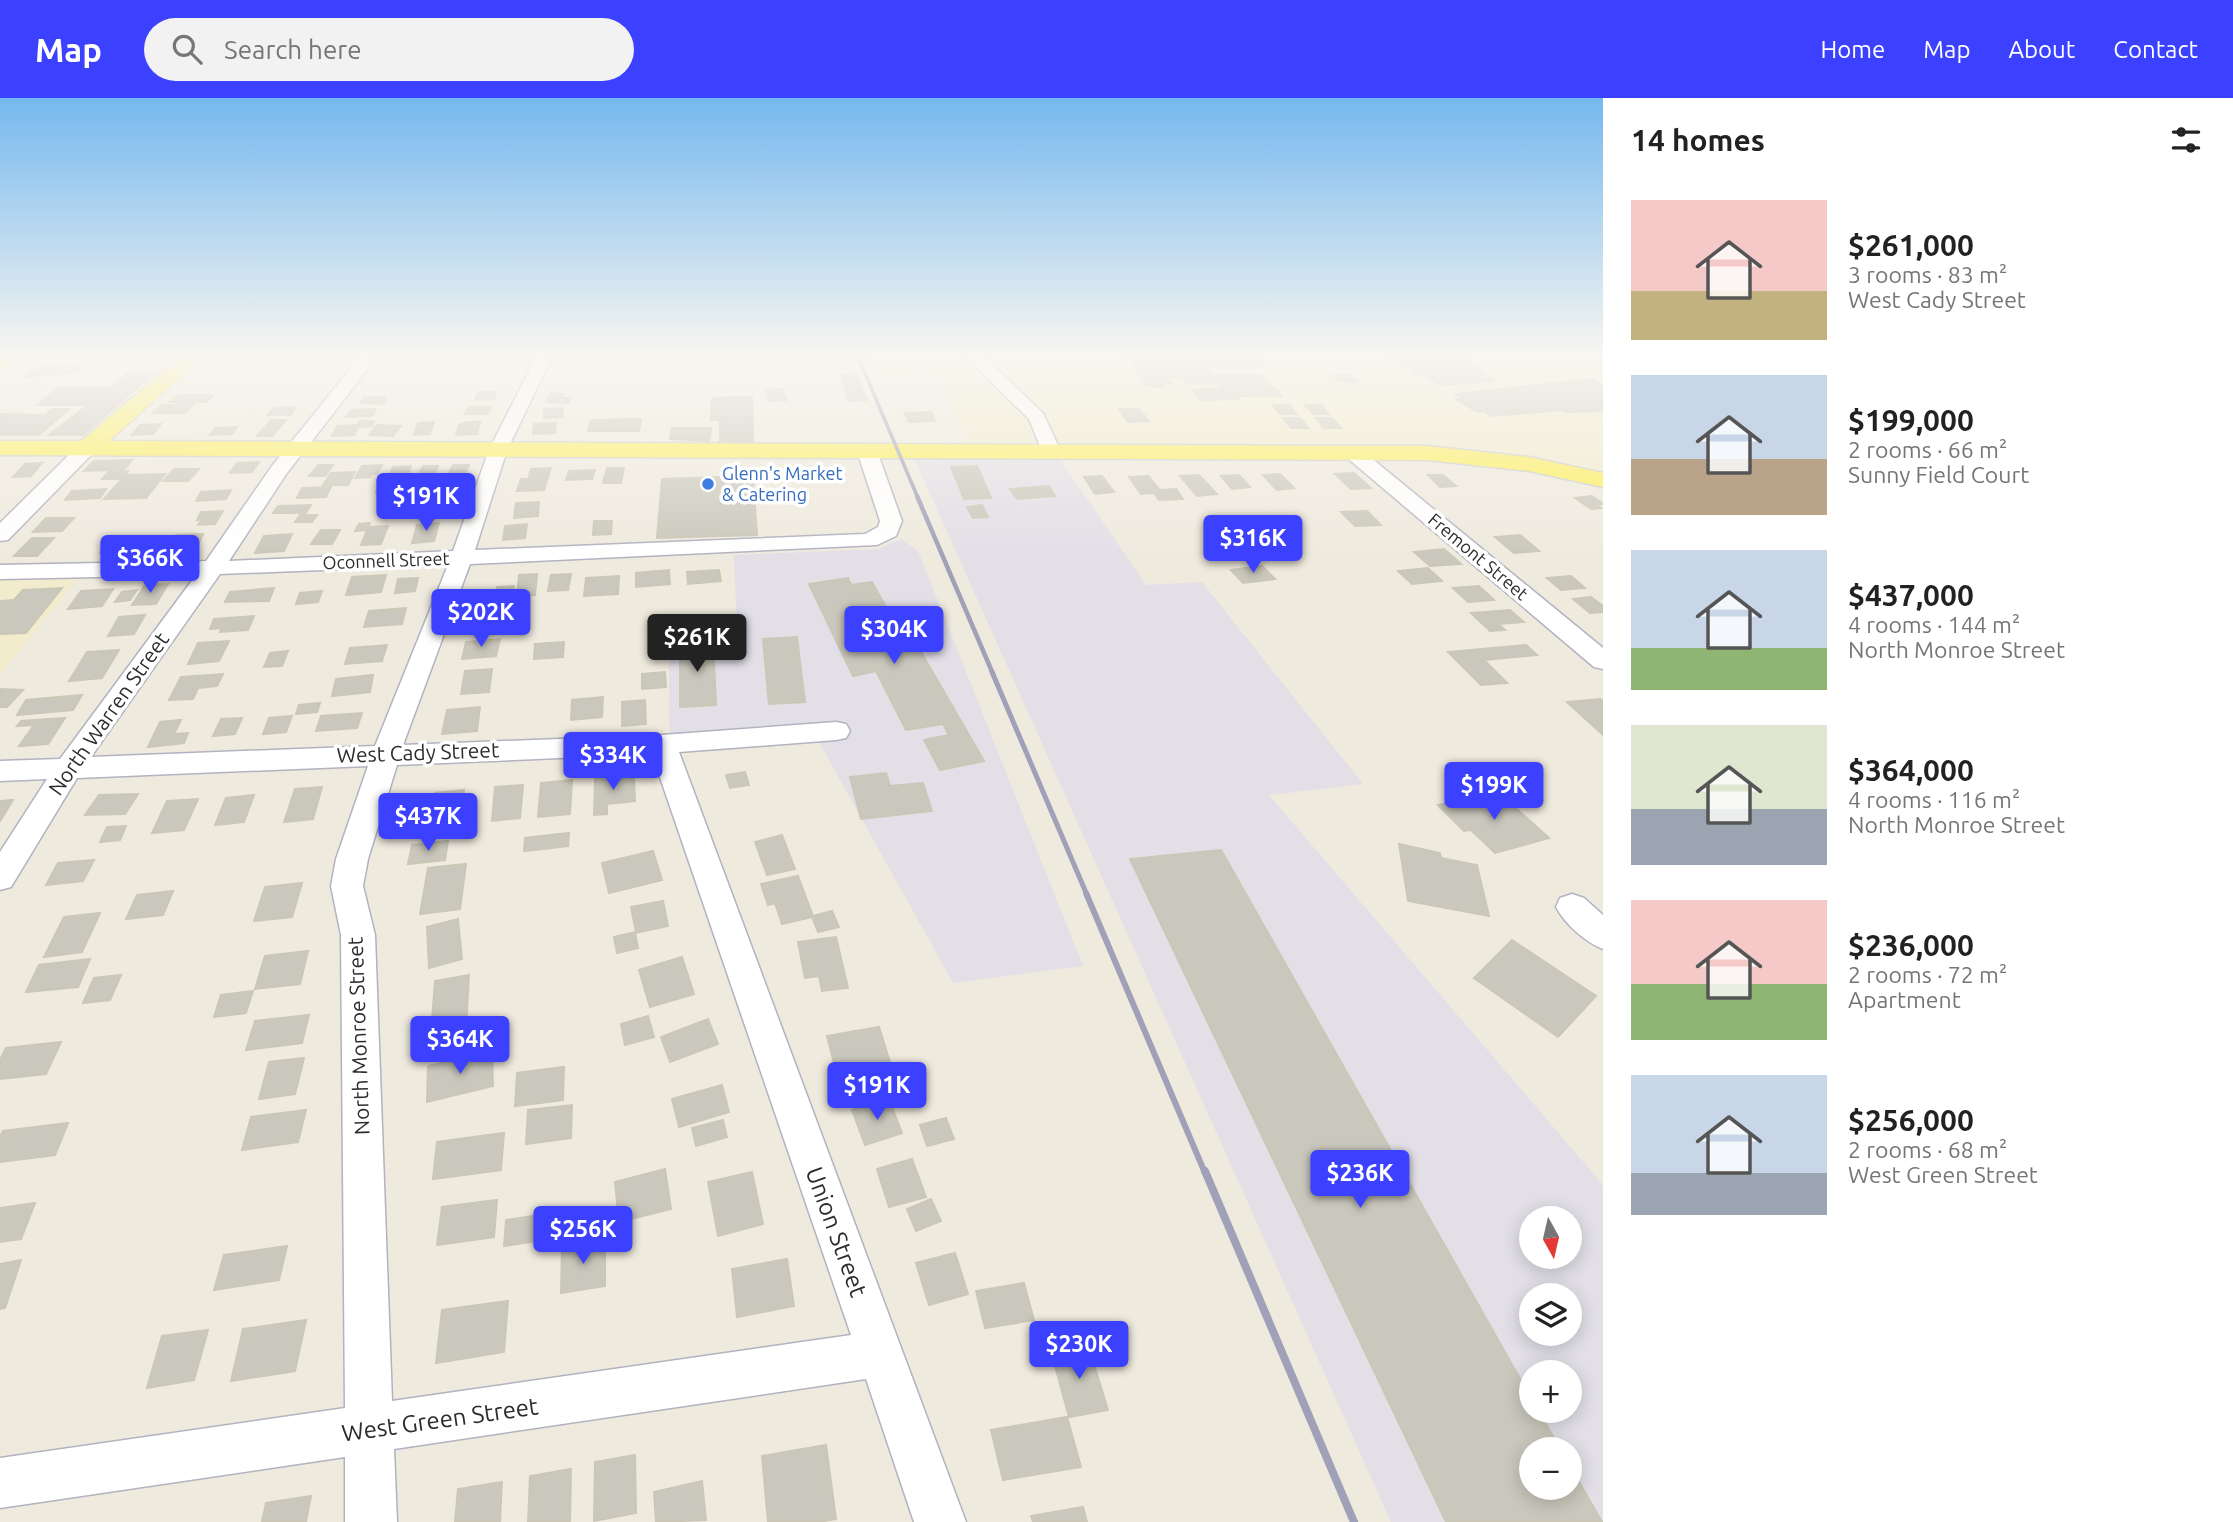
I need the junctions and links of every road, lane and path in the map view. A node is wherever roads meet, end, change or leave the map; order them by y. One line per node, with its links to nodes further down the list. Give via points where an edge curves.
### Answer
1 (116, 423): 6 (main road)
2 (315, 423): 7 (street, North Warren Street)
3 (511, 423): 8 (street, North Monroe Street)
4 (1026, 423): 10 (street)
5 (0, 448): 6 (main road)
6 (87, 448): 7 (main road); 13 (street)
7 (294, 449): 8 (main road); 15 (street, North Warren Street)
8 (498, 450): 9 (main road); 14 (street, North Monroe Street)
9 (867, 451): 10 (main road); 14 (street, Oconnell Street, via 891,521 888,531 879,537 855,542)
10 (1040, 452): 11 (main road)
11 (1352, 452): 12 (main road, via 1466,455); 17 (street, Fremont Street)
12 (1603, 480)
13 (0, 535)
14 (461, 559): 15 (street, Oconnell Street); 20 (street, North Monroe Street)
15 (213, 568): 16 (street, Oconnell Street); 21 (street, North Warren Street)
16 (0, 572)
17 (1603, 661)
18 (836, 731): 19 (street, West Cady Street)
19 (662, 744): 20 (street, West Cady Street); 26 (street, Union Street)
20 (386, 754): 21 (street, West Cady Street); 27 (street, North Monroe Street, via 347,886 358,935)
21 (69, 767): 22 (street, West Cady Street); 23 (street, North Warren Street)
22 (0, 771)
23 (0, 878)
24 (1572, 907): 25 (street)
25 (1603, 935)
26 (880, 1354): 27 (street, West Green Street); 30 (street, Union Street)
27 (369, 1431): 28 (street, West Green Street); 29 (street, North Monroe Street)
28 (0, 1483)
29 (371, 1522)
30 (940, 1522)

